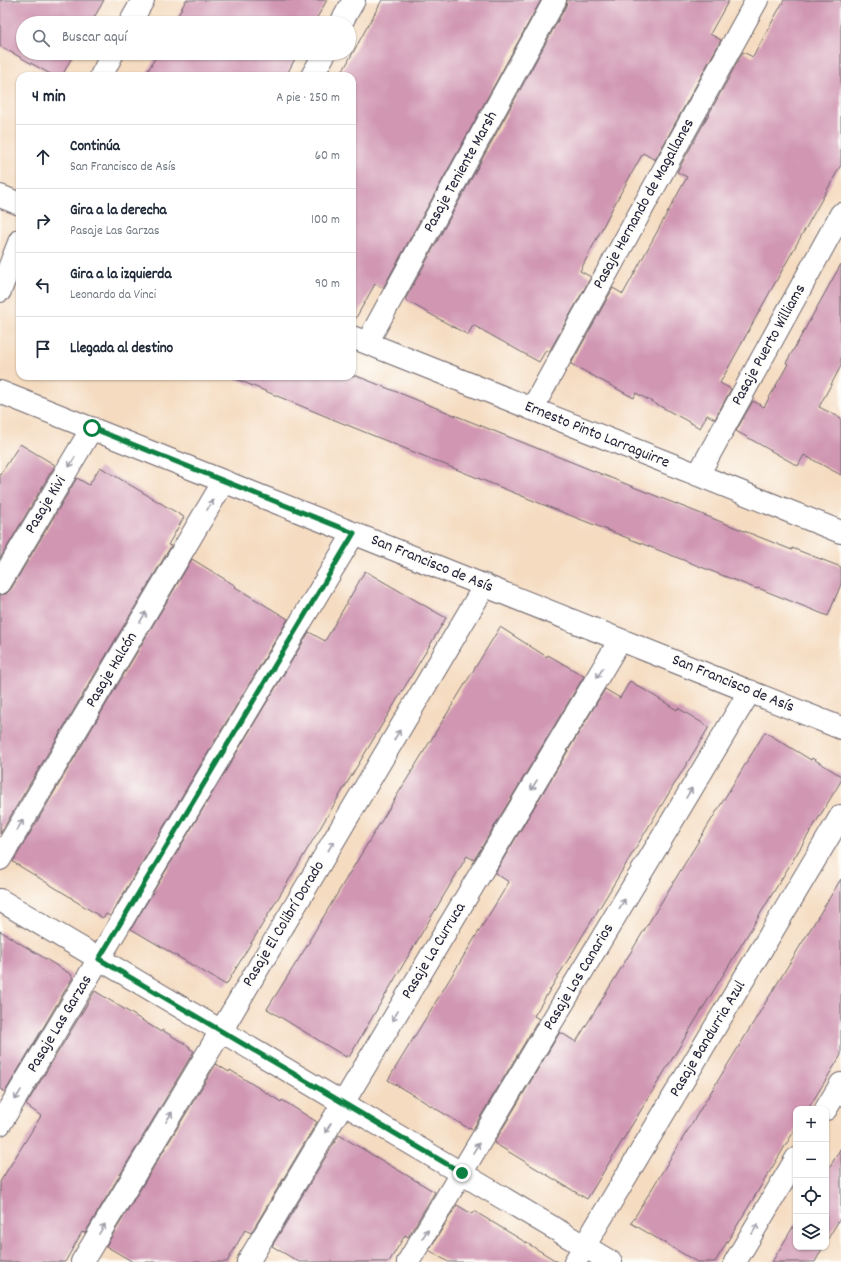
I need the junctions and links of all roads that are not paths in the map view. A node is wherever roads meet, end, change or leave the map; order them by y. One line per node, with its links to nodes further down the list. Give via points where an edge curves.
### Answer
1 (143, 0): 5 (street)
2 (354, 0): 6 (street)
3 (555, 0): 16 (street, Pasaje Teniente Marsh)
4 (757, 0): 18 (street, Pasaje Hernando de Magallanes)
5 (134, 16)
6 (345, 16)
7 (109, 60): 9 (street)
8 (321, 60): 10 (street)
9 (103, 72)
10 (314, 72)
11 (0, 196): 12 (street)
12 (16, 202)
13 (841, 214): 20 (street, Pasaje Puerto Williams)
14 (16, 250): 15 (street)
15 (0, 291)
16 (360, 340): 18 (street, Ernesto Pinto Larraguirre)
17 (0, 392): 19 (street, San Francisco de Asís)
18 (532, 409): 20 (street, Ernesto Pinto Larraguirre)
19 (92, 428): 21 (street, San Francisco de Asís); 24 (street, Pasaje Kivi, one-way to 24)
20 (698, 475): 22 (street, Ernesto Pinto Larraguirre)
21 (224, 481): 23 (street, San Francisco de Asís); 30 (street, Pasaje Halcón, one-way to 21)
22 (841, 532)
23 (354, 533): 25 (street, San Francisco de Asís); 32 (street, Pasaje Las Garzas)
24 (0, 582)
25 (485, 585): 26 (street, San Francisco de Asís); 33 (street, Pasaje El Colibrí Dorado, one-way to 25)
26 (620, 640): 27 (street, San Francisco de Asís); 35 (street, Pasaje La Curruca, one-way to 35)
27 (750, 691): 28 (street, San Francisco de Asís); 39 (street, Pasaje Los Canarios, one-way to 27)
28 (841, 728)
29 (841, 816): 40 (street, Pasaje Bandurria Azul)
30 (0, 859)
31 (0, 900): 32 (street)
32 (99, 959): 33 (street); 37 (street, Pasaje Las Garzas, one-way to 37)
33 (221, 1031): 35 (street); 41 (street, Pasaje El Colibrí Dorado, one-way to 33)
34 (841, 1084): 36 (street)
35 (343, 1103): 39 (street); 42 (street, Pasaje La Curruca, one-way to 42)
36 (828, 1106)
37 (0, 1124)
38 (793, 1164): 45 (street, one-way to 38)
39 (462, 1173): 40 (street); 43 (street, Pasaje Los Canarios, one-way to 39)
40 (580, 1254): 44 (street)
41 (82, 1262)
42 (248, 1262)
43 (408, 1262)
44 (611, 1262)
45 (735, 1262)

